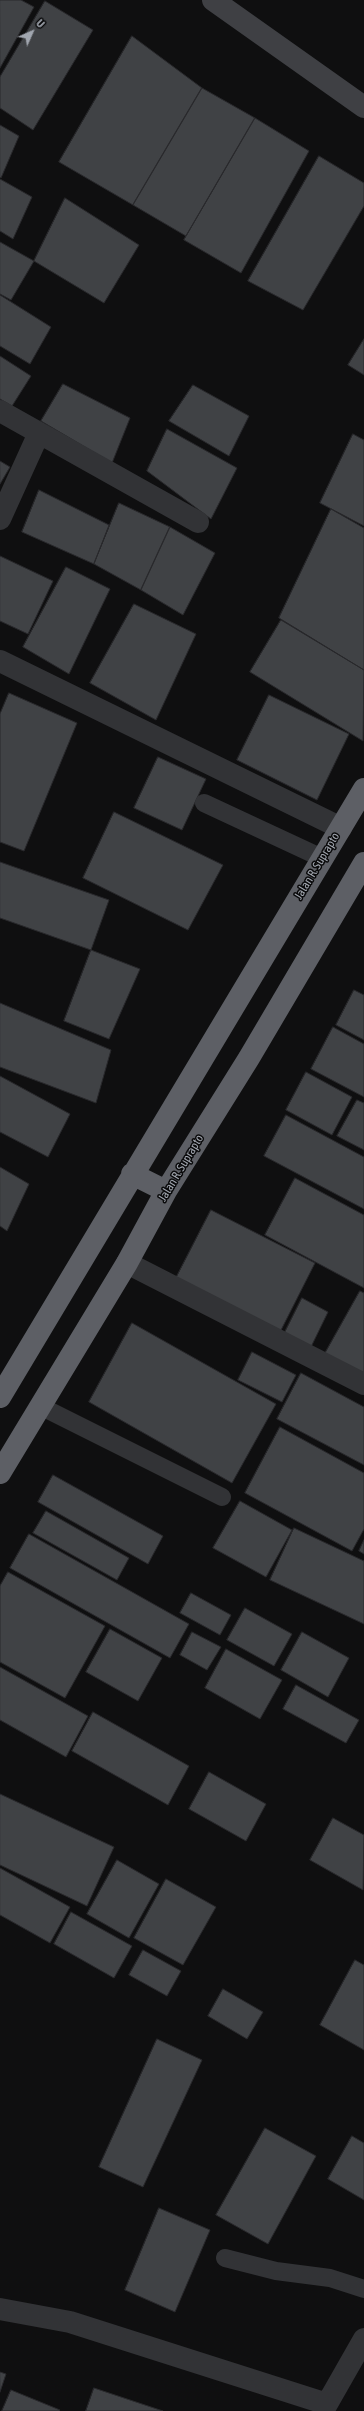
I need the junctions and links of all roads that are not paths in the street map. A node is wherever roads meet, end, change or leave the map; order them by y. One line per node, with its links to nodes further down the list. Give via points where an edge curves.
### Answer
1 (213, 0): 2 (street)
2 (364, 107)
3 (0, 411): 4 (street)
4 (39, 433): 5 (street); 6 (street)
5 (0, 519)
6 (198, 522)
7 (0, 661): 10 (street)
8 (364, 789): 10 (highway, Jalan R. Suprapto)
9 (204, 803): 11 (lane)
10 (340, 828): 11 (highway, Jalan R. Suprapto)
11 (322, 858): 13 (highway, Jalan R. Suprapto)
12 (364, 863): 14 (highway, Jalan R. Suprapto, via 249,1058)
13 (132, 1174): 14 (highway); 17 (highway, Jalan R. Suprapto)
14 (166, 1191): 15 (highway, Jalan R. Suprapto)
15 (127, 1263): 16 (street); 18 (highway, Jalan R. Suprapto)
16 (364, 1384)
17 (2, 1391)
18 (40, 1406): 19 (highway, Jalan R. Suprapto); 20 (lane)
19 (0, 1473)
20 (222, 1497)
21 (225, 2258): 22 (lane, via 276,2271 330,2278)
22 (364, 2289)
23 (0, 2309): 25 (street, via 70,2322)
24 (364, 2339): 25 (street)
25 (325, 2407)

